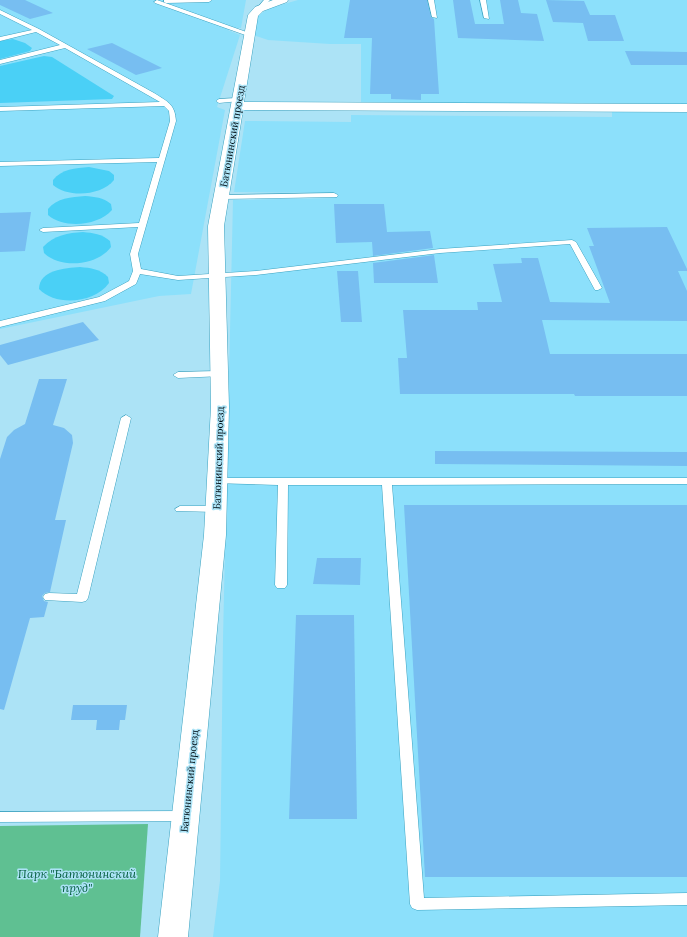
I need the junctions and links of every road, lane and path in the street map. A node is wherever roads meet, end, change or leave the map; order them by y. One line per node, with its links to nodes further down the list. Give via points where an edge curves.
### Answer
1 (208, 0): 7 (lane)
2 (267, 0): 9 (lane)
3 (275, 0): 9 (lane)
4 (283, 0): 9 (street)
5 (431, 0): 12 (lane)
6 (483, 0): 13 (lane)
7 (166, 1)
8 (157, 2): 15 (lane)
9 (259, 9): 15 (street, Батюнинский проезд, via 253,15)
10 (0, 12): 11 (lane)
11 (4, 16): 14 (lane)
12 (435, 16)
13 (487, 18)
14 (37, 30): 16 (lane); 17 (lane)
15 (250, 35): 20 (street, Батюнинский проезд)
16 (0, 39)
17 (65, 46): 18 (lane); 21 (lane)
18 (0, 62)
19 (219, 101): 20 (lane)
20 (238, 103): 22 (street, via 664,110); 27 (street, Батюнинский проезд)
21 (166, 104): 23 (lane); 24 (lane, via 172,110 173,121)
22 (687, 108)
23 (0, 109)
24 (161, 160): 25 (lane); 28 (lane)
25 (0, 164)
26 (334, 195): 27 (lane)
27 (221, 197): 31 (street, Батюнинский проезд, via 216,226)
28 (142, 225): 29 (lane); 30 (lane, via 134,254)
29 (43, 230)
30 (137, 271): 31 (lane, via 178,278); 33 (lane, via 133,282 102,299)
31 (217, 275): 32 (lane, via 440,251 572,242); 34 (street, Батюнинский проезд)
32 (598, 288)
33 (0, 324)
34 (219, 374): 35 (lane); 37 (street, Батюнинский проезд)
35 (178, 375)
36 (126, 418): 44 (lane, via 82,598)
37 (217, 480): 39 (lane); 41 (street, Батюнинский проезд)
38 (687, 481): 40 (lane)
39 (283, 482): 40 (lane); 43 (lane)
40 (387, 482): 47 (lane, via 417,904)
41 (216, 508): 42 (lane); 46 (street, Батюнинский проезд)
42 (180, 509)
43 (281, 585)
44 (49, 597)
45 (0, 816): 46 (lane)
46 (186, 816): 48 (street, Батюнинский проезд)
47 (687, 899)
48 (173, 937)

